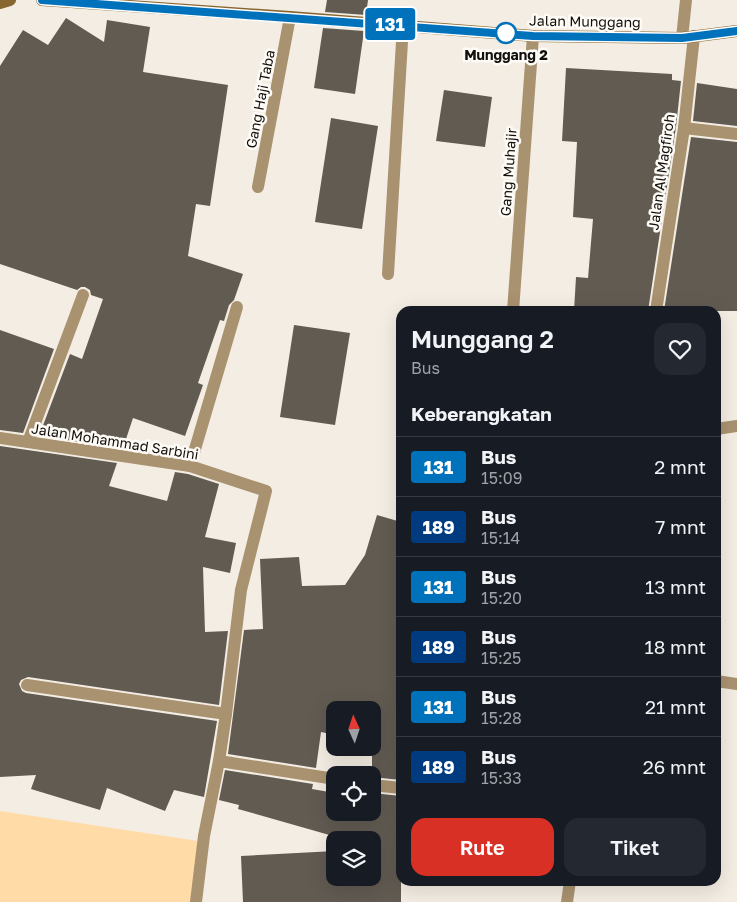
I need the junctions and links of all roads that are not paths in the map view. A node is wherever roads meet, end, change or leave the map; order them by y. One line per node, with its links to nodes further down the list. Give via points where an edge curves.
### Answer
1 (10, 0): 4 (street)
2 (42, 0): 5 (street, Jalan Munggang)
3 (686, 0): 9 (street, Jalan Al Magfiroh)
4 (0, 3)
5 (290, 17): 6 (street, Jalan Munggang); 12 (street, Gang Haji Taba)
6 (403, 25): 8 (street, Jalan Munggang); 13 (street)
7 (737, 31): 9 (street, Jalan Munggang)
8 (533, 36): 9 (street, Jalan Munggang); 15 (street, Gang Muhajir)
9 (688, 37): 10 (street, Jalan Al Magfiroh)
10 (684, 128): 11 (street); 16 (street, Jalan Al Magfiroh)
11 (737, 134)
12 (258, 188)
13 (388, 274)
14 (83, 295): 21 (street)
15 (513, 306)
16 (657, 306)
17 (236, 307): 22 (street)
18 (737, 426): 19 (street)
19 (721, 428)
20 (0, 438): 21 (street, Jalan Mohammad Sarbini)
21 (28, 442): 22 (street, Jalan Mohammad Sarbini)
22 (190, 466): 26 (street, Jalan Mohammad Sarbini, via 266,491 241,590)
23 (721, 682): 24 (street)
24 (737, 684)
25 (27, 685): 26 (street)
26 (226, 714): 27 (street, Jalan Mohammad Sarbini)
27 (219, 761): 28 (street); 32 (street, Jalan Mohammad Sarbini, via 204,836)
28 (326, 778)
29 (381, 785): 30 (street)
30 (396, 787)
31 (569, 886): 33 (street)
32 (196, 902)
33 (567, 902)

